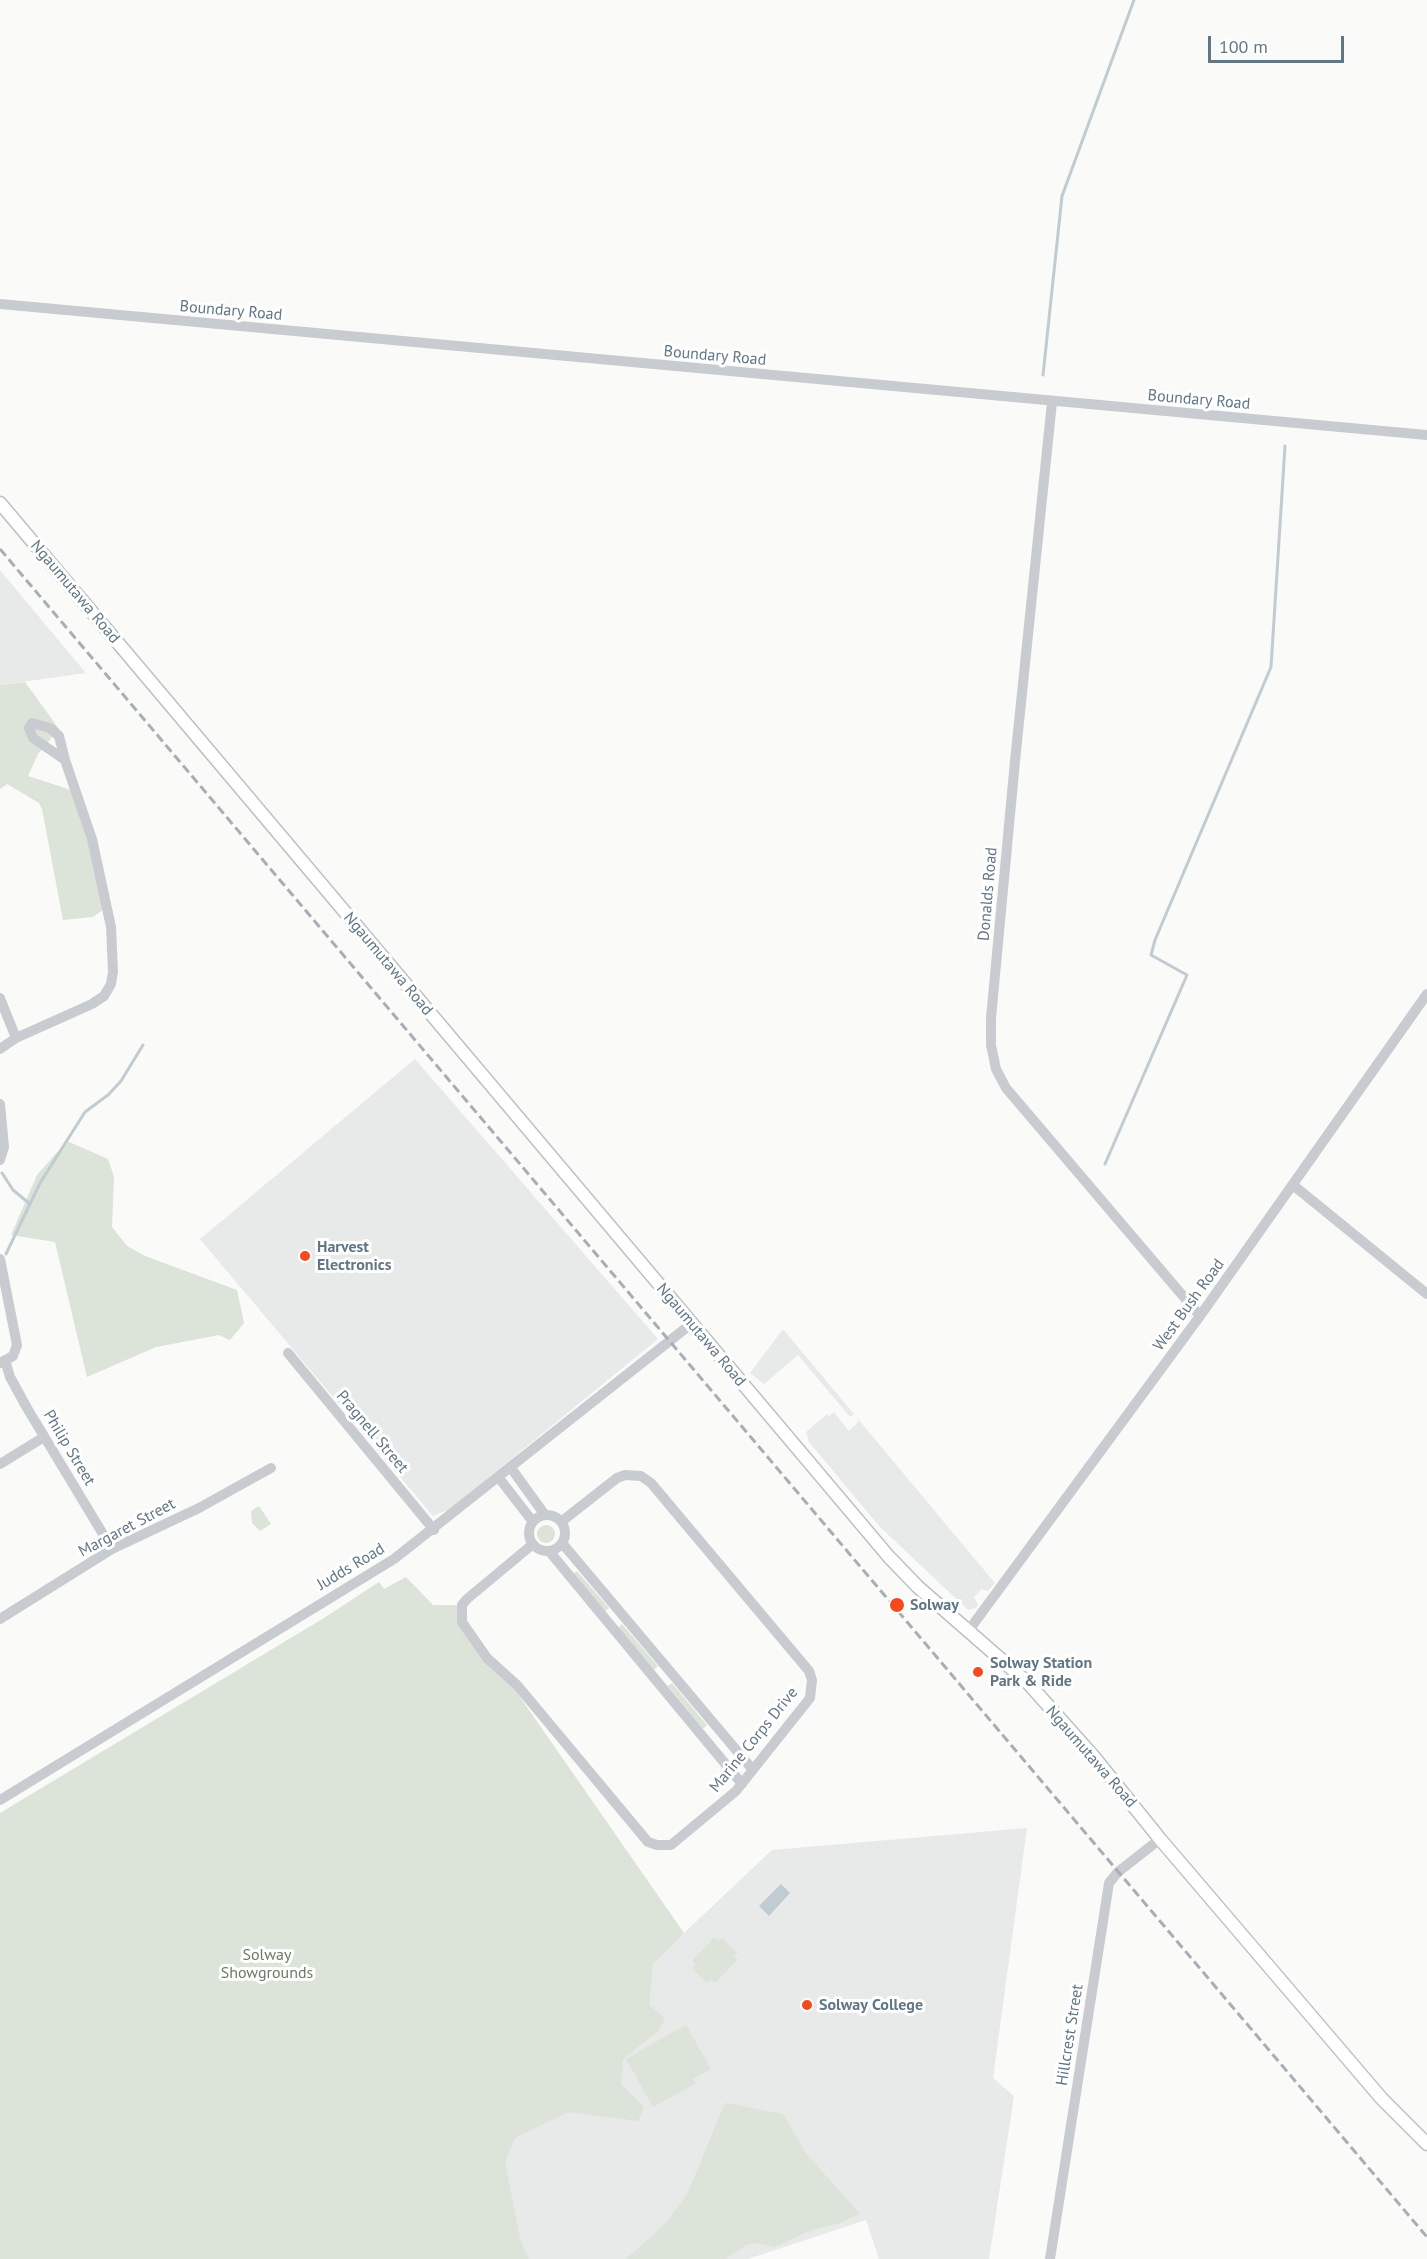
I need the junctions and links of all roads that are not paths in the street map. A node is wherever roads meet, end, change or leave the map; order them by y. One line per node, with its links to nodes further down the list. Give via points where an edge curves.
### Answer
1 (0, 304): 2 (street, Boundary Road)
2 (1052, 402): 3 (street, Boundary Road); 15 (street, Donalds Road, via 991,1045 996,1069 1006,1088)
3 (1427, 435)
4 (0, 503): 16 (main road, Ngaumutawa Road)
5 (65, 760): 8 (street, via 100,870 111,927 111,984 104,996 92,1004)
6 (1427, 994): 12 (street, West Bush Road)
7 (0, 998): 8 (street)
8 (16, 1038): 9 (street)
9 (0, 1049)
10 (0, 1104): 11 (street, via 4,1147)
11 (0, 1160)
12 (1293, 1185): 14 (street); 15 (street, West Bush Road)
13 (0, 1259): 18 (street, via 17,1345 16,1352)
14 (1427, 1294)
15 (1200, 1316): 35 (street, West Bush Road)
16 (691, 1324): 22 (street, Judds Road); 35 (main road, Ngaumutawa Road, via 889,1557)
17 (288, 1353): 27 (street, Pragnell Street)
18 (3, 1361): 19 (street, Philip Street)
19 (44, 1437): 20 (street); 30 (street, Philip Street)
20 (0, 1464)
21 (271, 1468): 30 (street, Margaret Street)
22 (511, 1468): 23 (street, Judds Road); 24 (street)
23 (499, 1478): 25 (street); 27 (street, Judds Road)
24 (545, 1515): 25 (street); 26 (street)
25 (533, 1522): 29 (street, via 529,1533)
26 (561, 1522): 28 (street, via 565,1535); 40 (street, Marine Corps Drive, via 617,1479 641,1476 651,1483 809,1671 813,1689 810,1698)
27 (434, 1530): 42 (street, Judds Road, via 385,1565)
28 (562, 1543): 31 (street); 32 (street)
29 (533, 1544): 31 (street); 41 (street, Marine Corps Drive, via 467,1599 462,1605 462,1622 488,1658 517,1685 648,1842 671,1845)
30 (112, 1549): 33 (street, Margaret Street)
31 (549, 1551): 34 (street)
32 (618, 1613): 34 (street); 36 (street)
33 (0, 1619)
34 (608, 1623): 37 (street)
35 (969, 1630): 43 (main road, Ngaumutawa Road, via 1028,1683)
36 (668, 1672): 37 (street); 38 (street)
37 (657, 1681): 39 (street)
38 (717, 1730): 39 (street); 40 (street)
39 (707, 1740): 41 (street)
40 (753, 1770): 41 (street, Marine Corps Drive)
41 (742, 1784)
42 (0, 1800)
43 (1160, 1839): 44 (main road, Ngaumutawa Road, via 1382,2099); 45 (street, Hillcrest Street, via 1109,1883)
44 (1427, 2144)
45 (1050, 2259)

